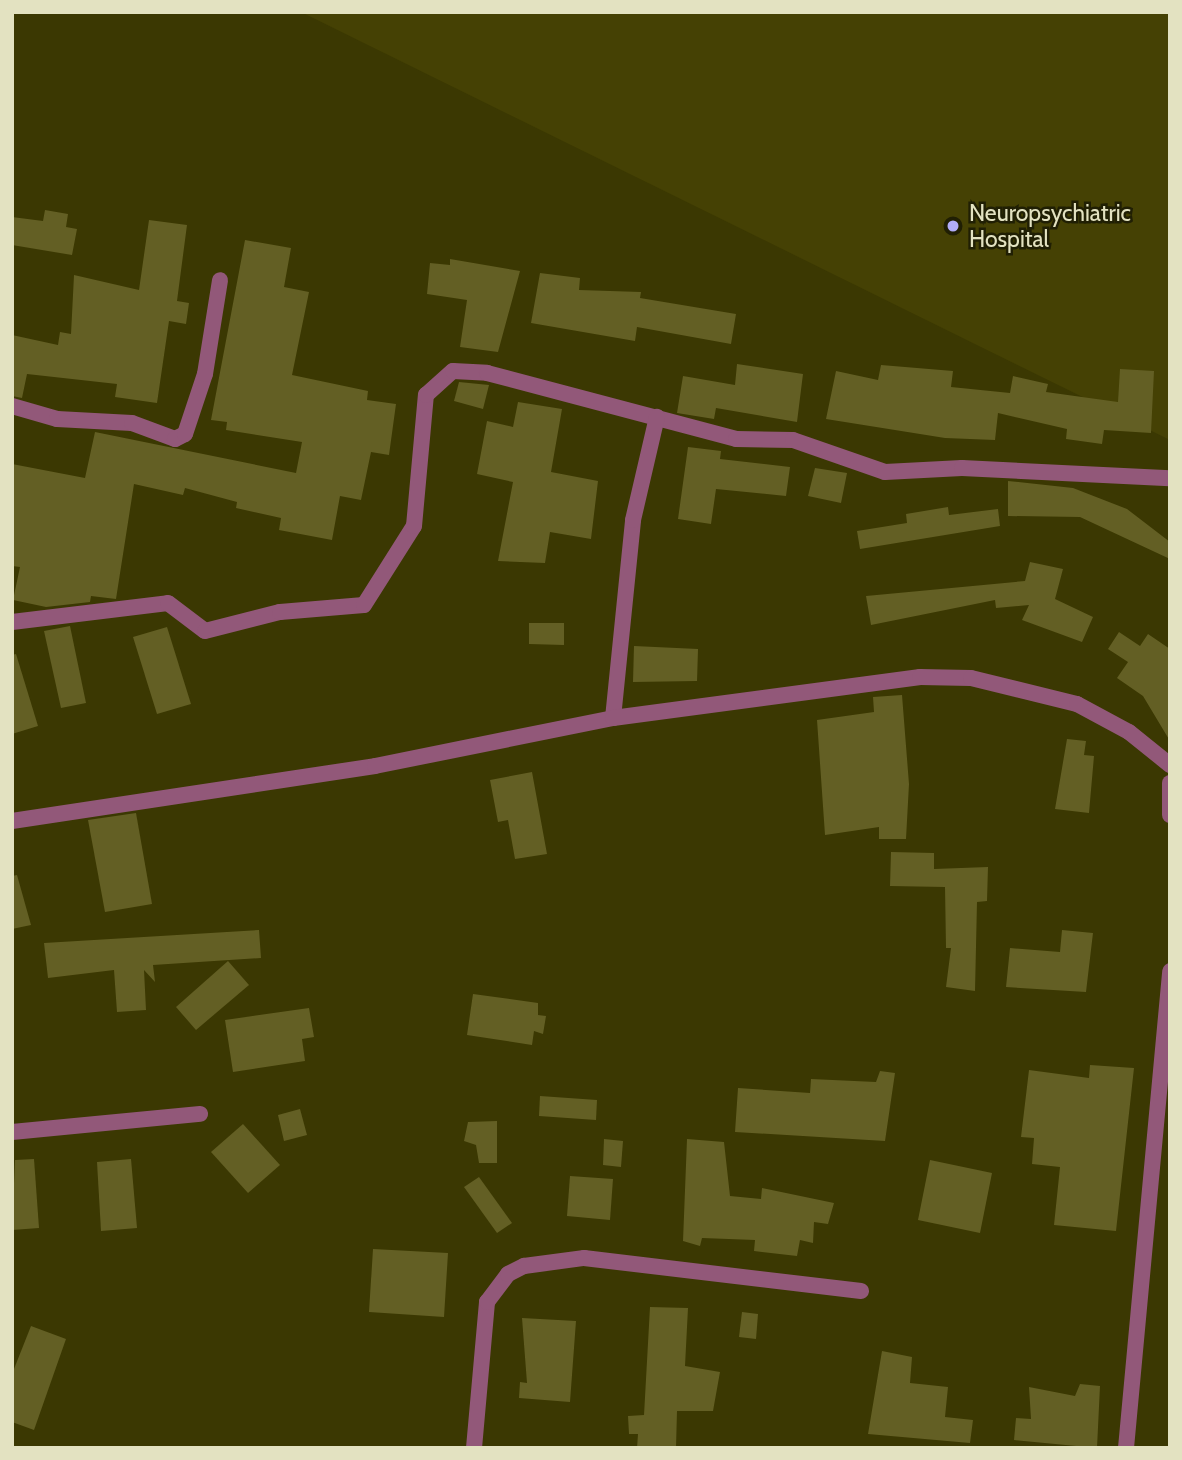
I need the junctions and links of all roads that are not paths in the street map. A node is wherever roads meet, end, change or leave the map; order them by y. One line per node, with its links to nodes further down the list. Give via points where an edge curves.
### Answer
1 (220, 280): 2 (street, via 205,374 185,434 175,439 141,425 57,419)
2 (12, 406)
3 (657, 417): 4 (street, via 736,439 793,440 885,472 962,468); 5 (street, via 487,373 453,371 426,395 414,526 364,605 280,612 205,631 168,603); 6 (street, via 633,520)
4 (1170, 478)
5 (12, 622)
6 (613, 718): 7 (street, via 862,680 971,678 1077,704 1129,732); 10 (street, via 375,766)
7 (1170, 765)
8 (1170, 783): 9 (street)
9 (1170, 815)
10 (12, 821)
11 (1170, 971): 16 (street)
12 (200, 1114): 13 (street)
13 (12, 1132)
14 (862, 1291): 15 (street, via 584,1258 524,1266 508,1274 487,1303)
15 (474, 1448)
16 (1126, 1448)

